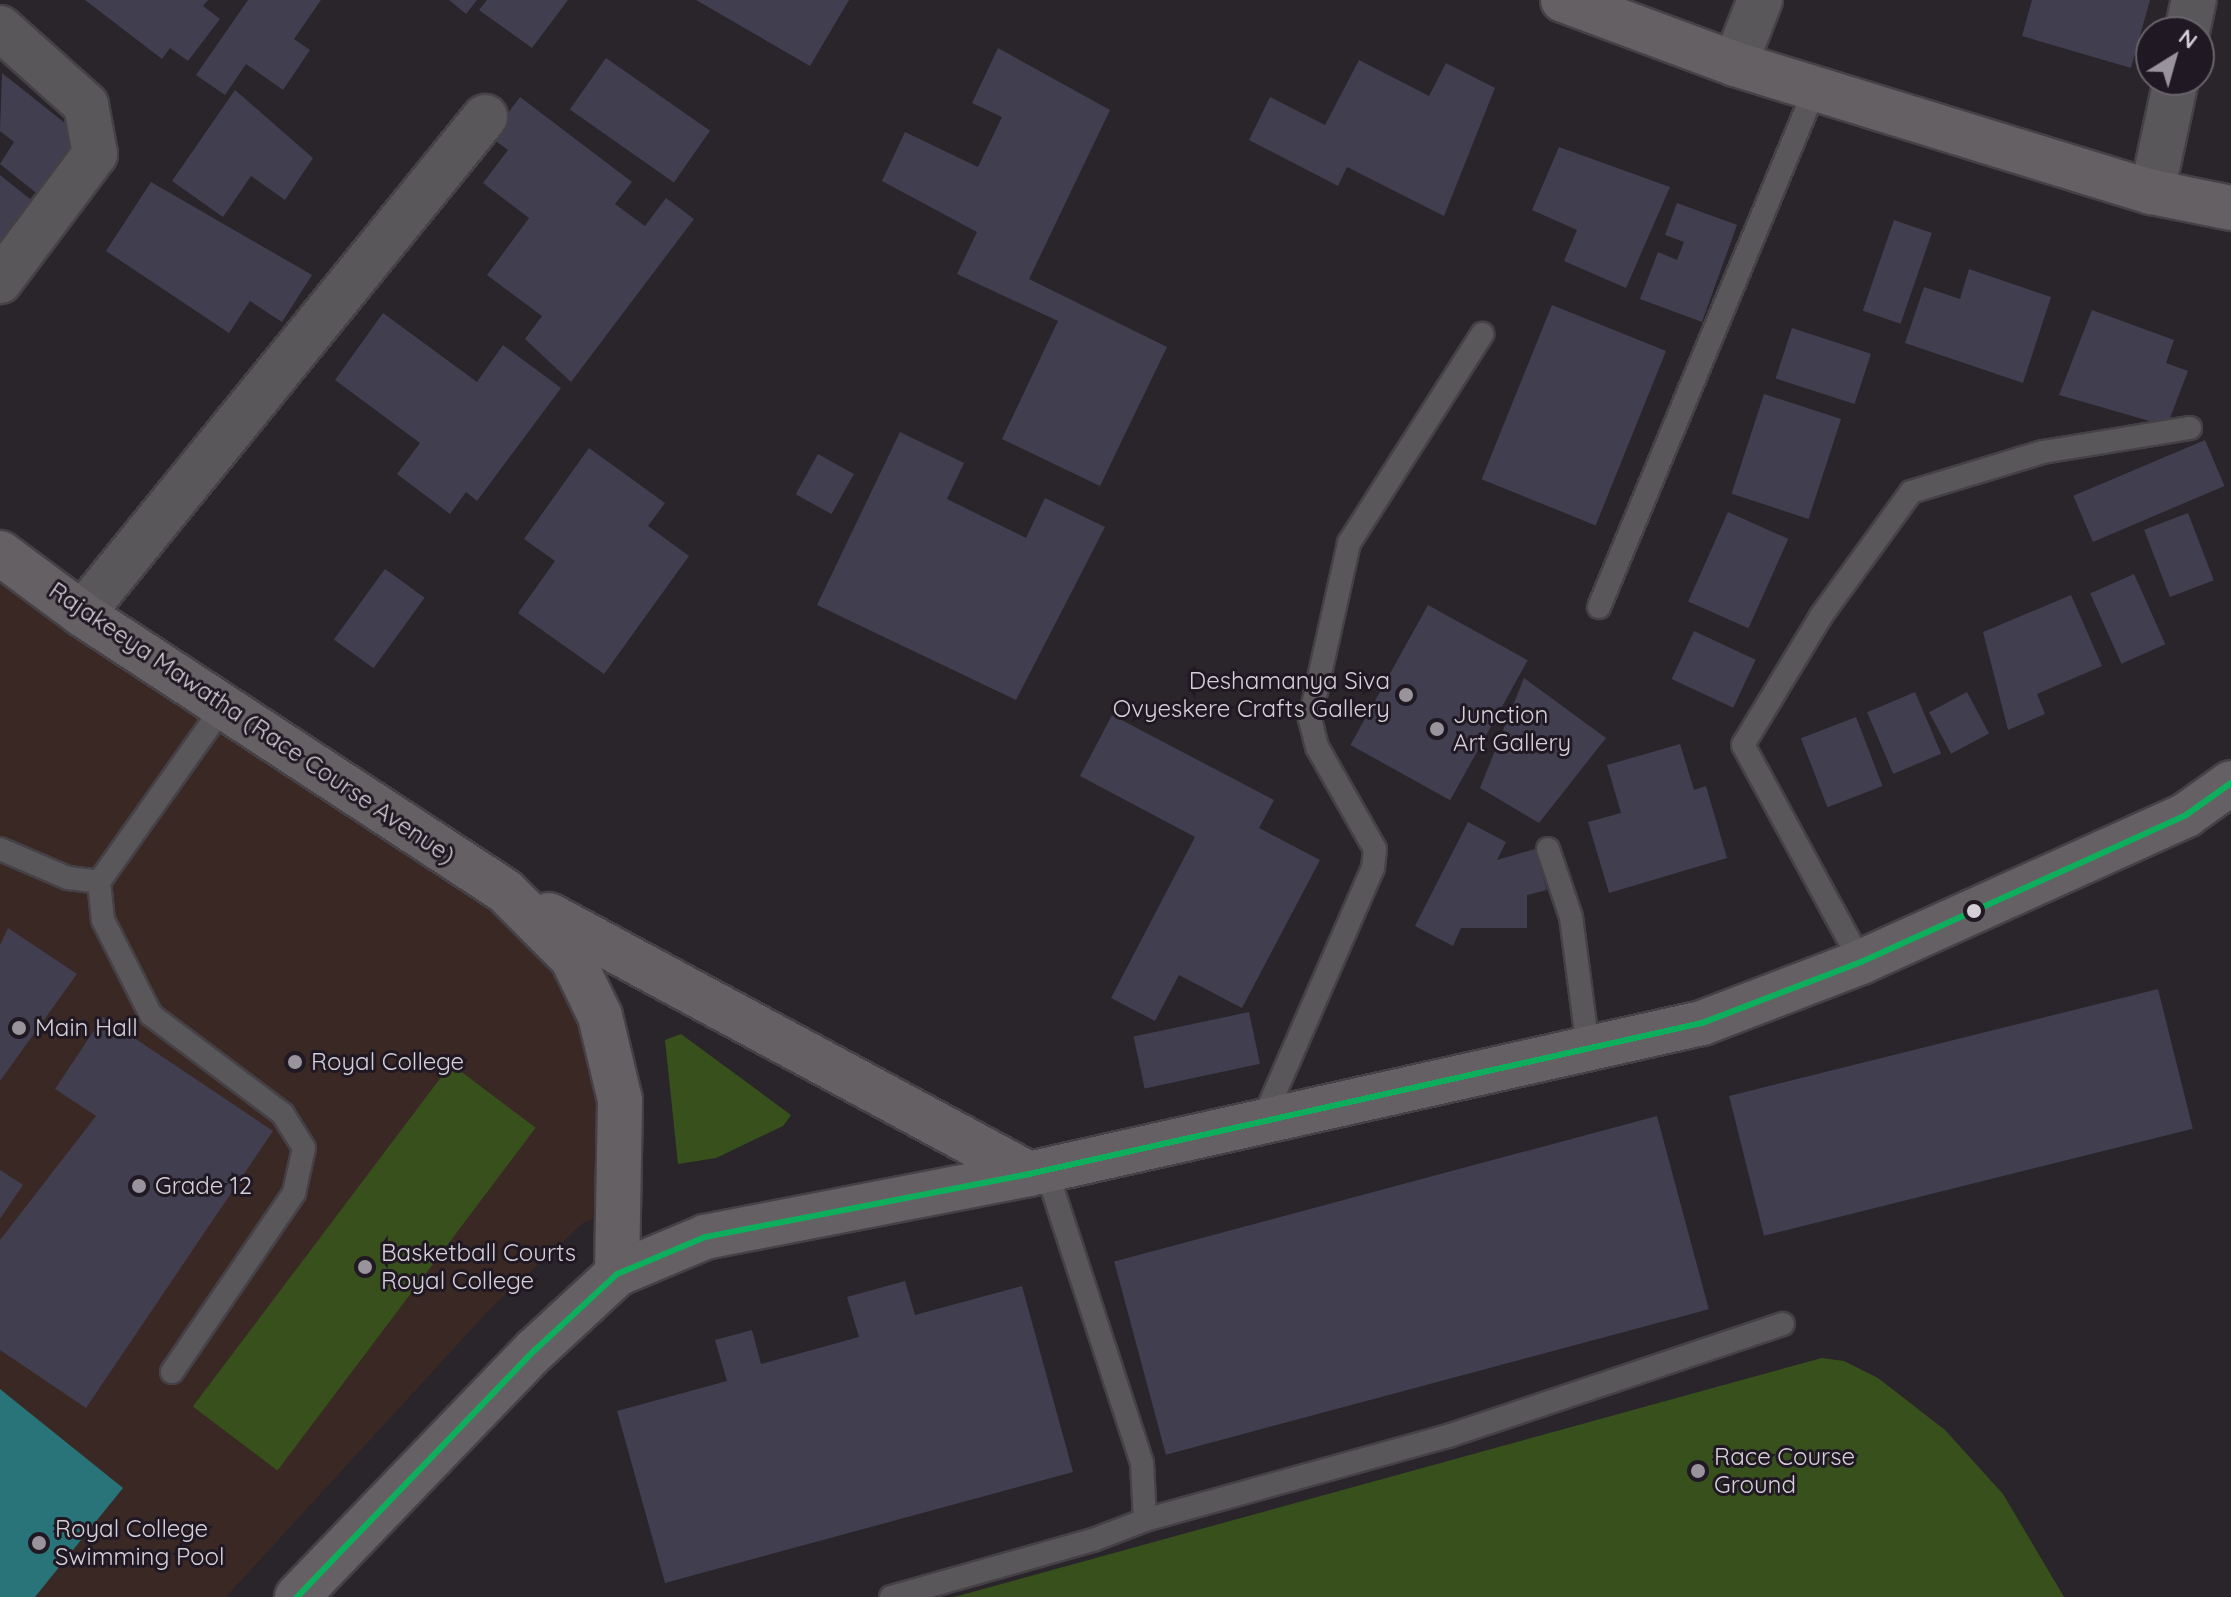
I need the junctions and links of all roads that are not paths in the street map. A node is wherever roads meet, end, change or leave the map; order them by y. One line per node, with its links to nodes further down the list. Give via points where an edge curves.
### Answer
1 (1563, 0): 4 (main road)
2 (1760, 0): 4 (street)
3 (0, 28): 10 (street, via 86,105 95,154)
4 (1735, 64): 5 (main road)
5 (1815, 89): 8 (main road); 14 (lane)
6 (2173, 96): 8 (street)
7 (485, 117): 15 (street)
8 (2152, 192): 9 (main road)
9 (2231, 208)
10 (0, 281)
11 (1482, 334): 24 (lane, via 1349,543 1310,719 1317,747 1375,849 1373,868)
12 (2190, 428): 22 (lane, via 2043,452 1911,492 1821,616 1743,745)
13 (0, 553): 15 (main road, Rajakeeya Mawatha (Race Course Avenue))
14 (1599, 607)
15 (82, 614): 16 (main road, Rajakeeya Mawatha (Race Course Avenue))
16 (223, 707): 20 (lane); 21 (main road, Rajakeeya Mawatha (Race Course Avenue))
17 (2231, 783): 22 (main road, via 2186,815)
18 (0, 849): 20 (lane, via 68,878)
19 (1548, 849): 23 (lane, via 1571,917)
20 (99, 882): 28 (lane, via 103,920 151,1015 283,1114 304,1148 294,1193)
21 (505, 891): 25 (main road, Rajakeeya Mawatha (Race Course Avenue)); 26 (main road, Rajakeeya Mawatha (Race Course Avenue), via 572,958 600,1016 620,1100)
22 (1861, 962): 23 (main road, via 1702,1023)
23 (1588, 1048): 24 (main road)
24 (1262, 1122): 25 (main road)
25 (1037, 1172): 26 (main road, via 705,1237); 29 (lane, via 1142,1463)
26 (617, 1274): 30 (main road, via 535,1350)
27 (1783, 1324): 29 (lane, via 1448,1436)
28 (172, 1372)
29 (1145, 1520): 31 (lane, via 1093,1540)
30 (297, 1597)
31 (891, 1597)

